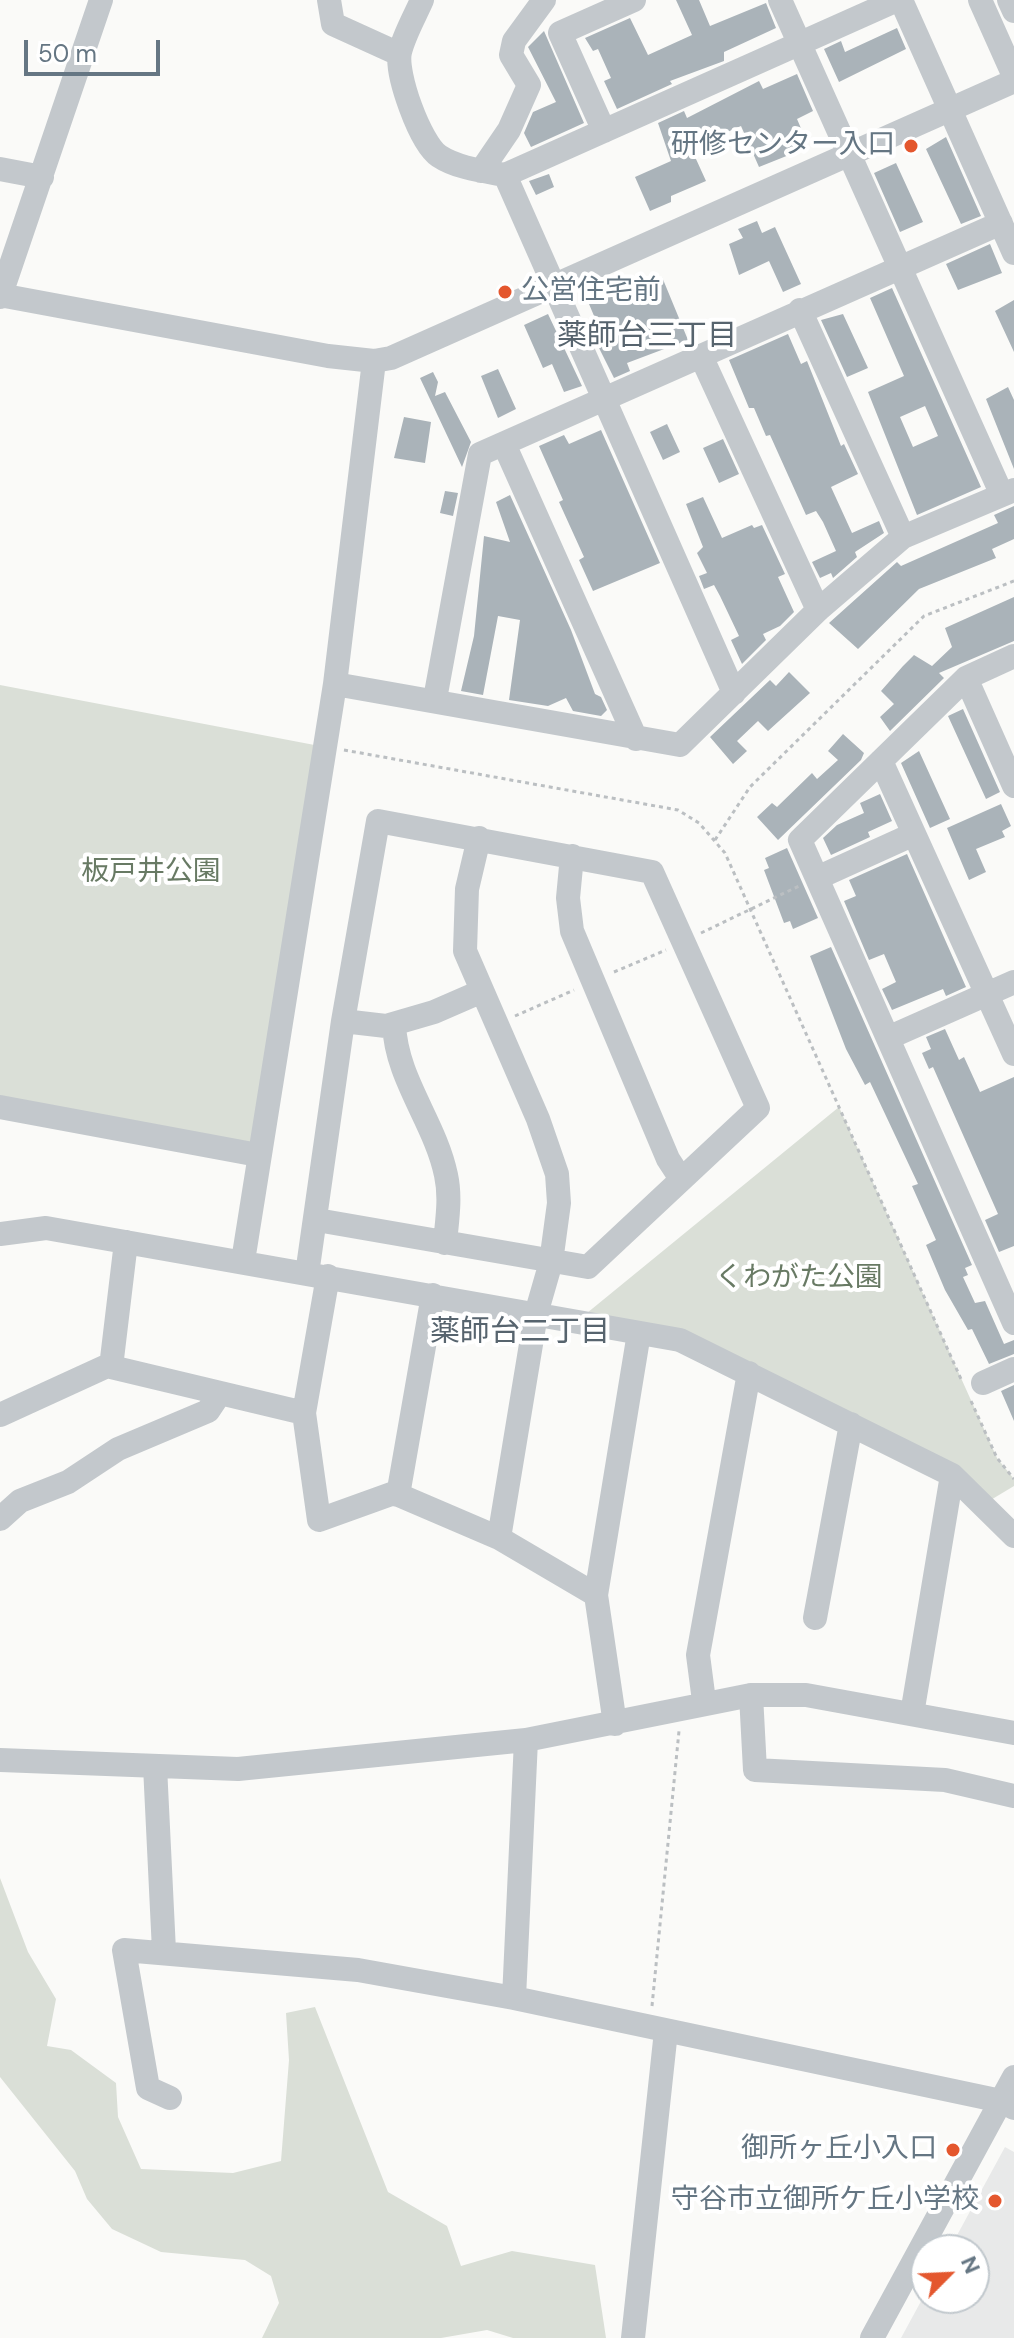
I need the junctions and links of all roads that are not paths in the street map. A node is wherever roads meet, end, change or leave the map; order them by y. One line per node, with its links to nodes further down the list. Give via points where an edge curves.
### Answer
1 (101, 0): 19 (street)
2 (329, 0): 12 (street, via 333,24)
3 (422, 0): 12 (street)
4 (544, 0): 18 (street, via 514,41 511,55 529,85)
5 (634, 0): 15 (street, via 560,33)
6 (780, 0): 11 (street)
7 (899, 0): 11 (street); 14 (street)
8 (980, 0): 13 (street)
9 (1009, 0): 10 (street)
10 (1014, 11)
11 (800, 44): 15 (street); 16 (street)
12 (399, 54): 18 (street, via 423,138 438,155)
13 (1014, 78): 14 (street)
14 (951, 109): 16 (street); 20 (street)
15 (604, 131): 18 (street)
16 (849, 154): 22 (street); 23 (street)
17 (0, 169): 19 (street)
18 (493, 173): 23 (street)
19 (42, 177): 24 (street)
20 (1001, 223): 21 (street); 22 (street)
21 (1014, 253)
22 (900, 266): 25 (street); 30 (street)
23 (553, 286): 27 (street, via 407,352); 28 (street)
24 (0, 296): 27 (street)
25 (800, 310): 26 (street); 31 (street)
26 (701, 356): 28 (street); 32 (street)
27 (374, 361): 35 (street)
28 (602, 399): 29 (street); 36 (street)
29 (504, 444): 37 (street, via 480,454); 38 (street)
30 (1008, 493): 31 (street)
31 (903, 537): 32 (street)
32 (818, 610): 36 (street)
33 (1014, 656): 34 (street)
34 (966, 678): 39 (street); 40 (street)
35 (335, 684): 37 (street); 53 (street)
36 (734, 693): 38 (street, via 680,745)
37 (435, 699): 38 (street)
38 (636, 739)
39 (881, 761): 41 (street); 44 (street, via 800,840)
40 (1014, 786)
41 (914, 834): 44 (street); 47 (street)
42 (479, 838): 43 (street); 46 (street, via 464,919 465,951); 48 (street, via 378,821)
43 (572, 856): 54 (street, via 572,931); 54 (street, via 652,872 758,1108)
44 (817, 878): 50 (street)
45 (1014, 982): 47 (street)
46 (480, 992): 49 (street); 60 (street, via 557,1174)
47 (987, 993): 50 (street); 51 (street)
48 (343, 1021): 49 (street); 55 (street)
49 (394, 1024): 58 (street, via 395,1052 446,1172)
50 (890, 1037): 64 (street)
51 (1014, 1054)
52 (0, 1107): 53 (street)
53 (258, 1155): 59 (street)
54 (681, 1179): 60 (street, via 588,1267)
55 (317, 1220): 58 (street); 61 (street)
56 (0, 1234): 57 (street, via 46,1228)
57 (126, 1242): 59 (street); 66 (street)
58 (445, 1243): 60 (street)
59 (243, 1261): 61 (street)
60 (551, 1262): 63 (street)
61 (318, 1275): 62 (street); 71 (street)
62 (433, 1295): 63 (street); 75 (street)
63 (536, 1314): 65 (street); 78 (street)
64 (1014, 1323)
65 (639, 1333): 68 (street, via 680,1340); 79 (street)
66 (111, 1367): 70 (street); 72 (street)
67 (1014, 1369): 69 (street)
68 (749, 1373): 73 (street); 82 (street)
69 (983, 1383)
70 (220, 1393): 71 (street); 76 (street, via 208,1411 118,1449 68,1482 20,1501)
71 (304, 1413): 75 (street, via 319,1520)
72 (0, 1415)
73 (851, 1424): 74 (street); 80 (street)
74 (952, 1475): 77 (street); 83 (street)
75 (398, 1495): 78 (street)
76 (0, 1519)
77 (1014, 1536)
78 (499, 1538): 79 (street)
79 (596, 1595): 84 (street)
80 (815, 1618)
81 (751, 1695): 82 (street); 83 (street, via 806,1695); 89 (street, via 755,1770 945,1780)
82 (692, 1704): 84 (street)
83 (912, 1714): 85 (street)
84 (615, 1724): 86 (street)
85 (1014, 1733)
86 (526, 1740): 88 (street, via 238,1769); 91 (street)
87 (0, 1760): 88 (street)
88 (155, 1766): 90 (street)
89 (1014, 1796)
90 (164, 1951): 91 (street, via 358,1970); 94 (street, via 124,1950 148,2088)
91 (514, 1998): 92 (street)
92 (658, 2029): 95 (street); 96 (street)
93 (1014, 2077): 95 (street)
94 (170, 2098)
95 (1007, 2105): 97 (street)
96 (633, 2338)
97 (872, 2338)

